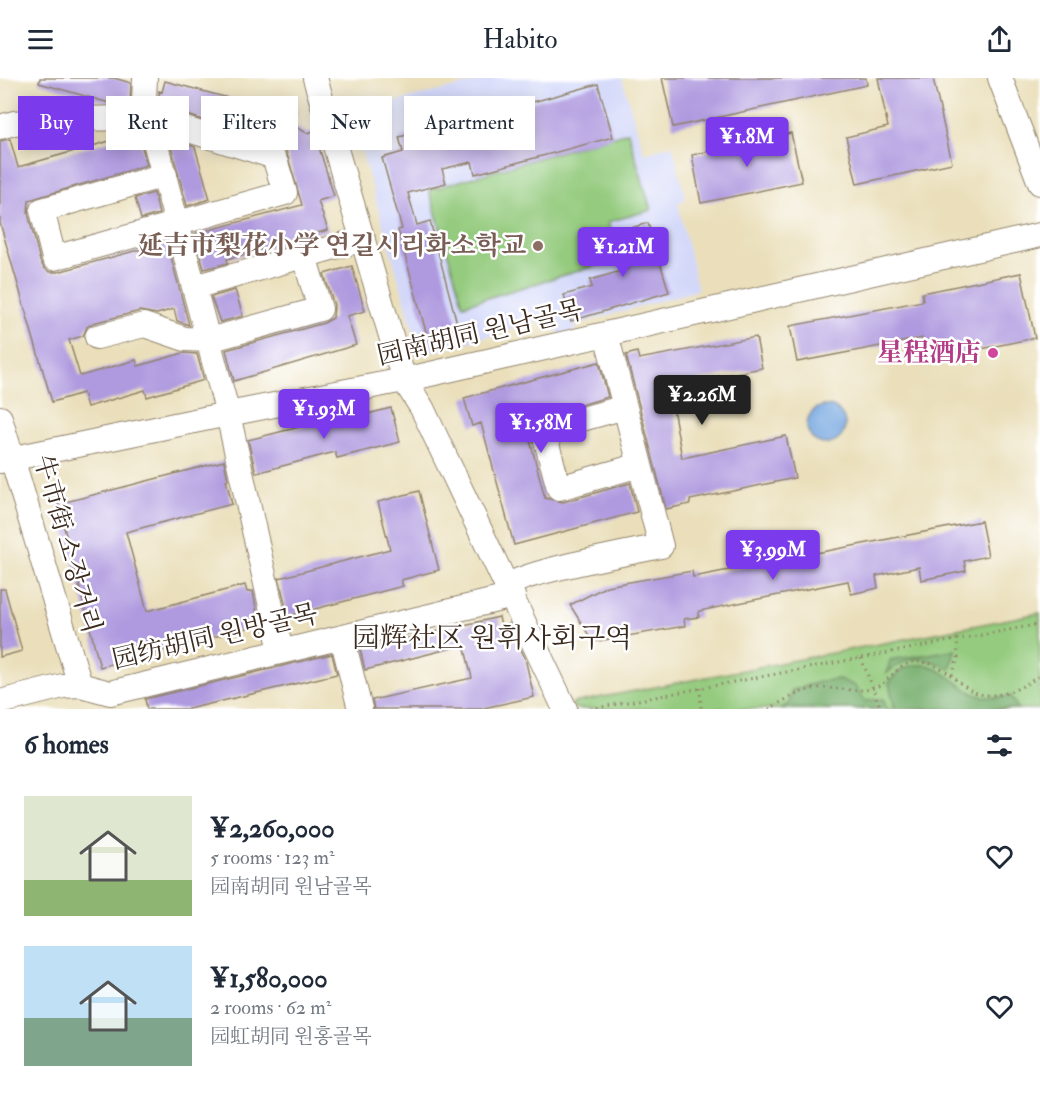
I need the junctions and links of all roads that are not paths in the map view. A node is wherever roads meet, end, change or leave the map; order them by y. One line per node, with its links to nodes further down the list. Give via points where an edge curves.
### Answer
1 (145, 78): 4 (street)
2 (315, 78): 13 (street)
3 (1000, 78): 10 (street)
4 (144, 96)
5 (106, 118): 6 (street, via 55,119)
6 (0, 127)
7 (189, 130): 11 (street, via 272,156 285,193)
8 (158, 150): 9 (street)
9 (165, 175): 11 (street); 11 (street, via 42,210 54,258)
10 (1040, 183)
11 (178, 223): 15 (street)
12 (1040, 235): 16 (street, 园南胡同 원남골목)
13 (363, 239): 14 (street); 19 (street)
14 (304, 256): 15 (street); 18 (street, via 320,309)
15 (194, 287): 18 (street)
16 (606, 334): 19 (street, 园南胡同 원남골목); 20 (street)
17 (98, 337): 18 (street, via 144,325 184,339)
18 (208, 340): 21 (street)
19 (404, 380): 21 (street, 园南胡同 원남골목); 25 (street, via 422,408)
20 (625, 407): 24 (street); 24 (street, via 543,430 560,488)
21 (228, 414): 23 (street, 园南胡同 원남골목); 27 (street)
22 (0, 418): 23 (street, 牛市街 소장거리)
23 (6, 460): 28 (street, 牛市街 소장거리)
24 (640, 465): 25 (street, 园纺胡同 원방골목, via 661,546 534,575 511,582)
25 (510, 591): 26 (street, 园纺胡同 원방골목); 31 (street)
26 (342, 637): 27 (street, 园纺胡同 원방골목); 32 (street)
27 (281, 651): 29 (street, 园纺胡同 원방골목)
28 (80, 685): 29 (street, 园纺胡同 원방골목); 30 (street, 园纺胡同 원방골목)
29 (117, 701)
30 (0, 702)
31 (558, 708)
32 (360, 709)

